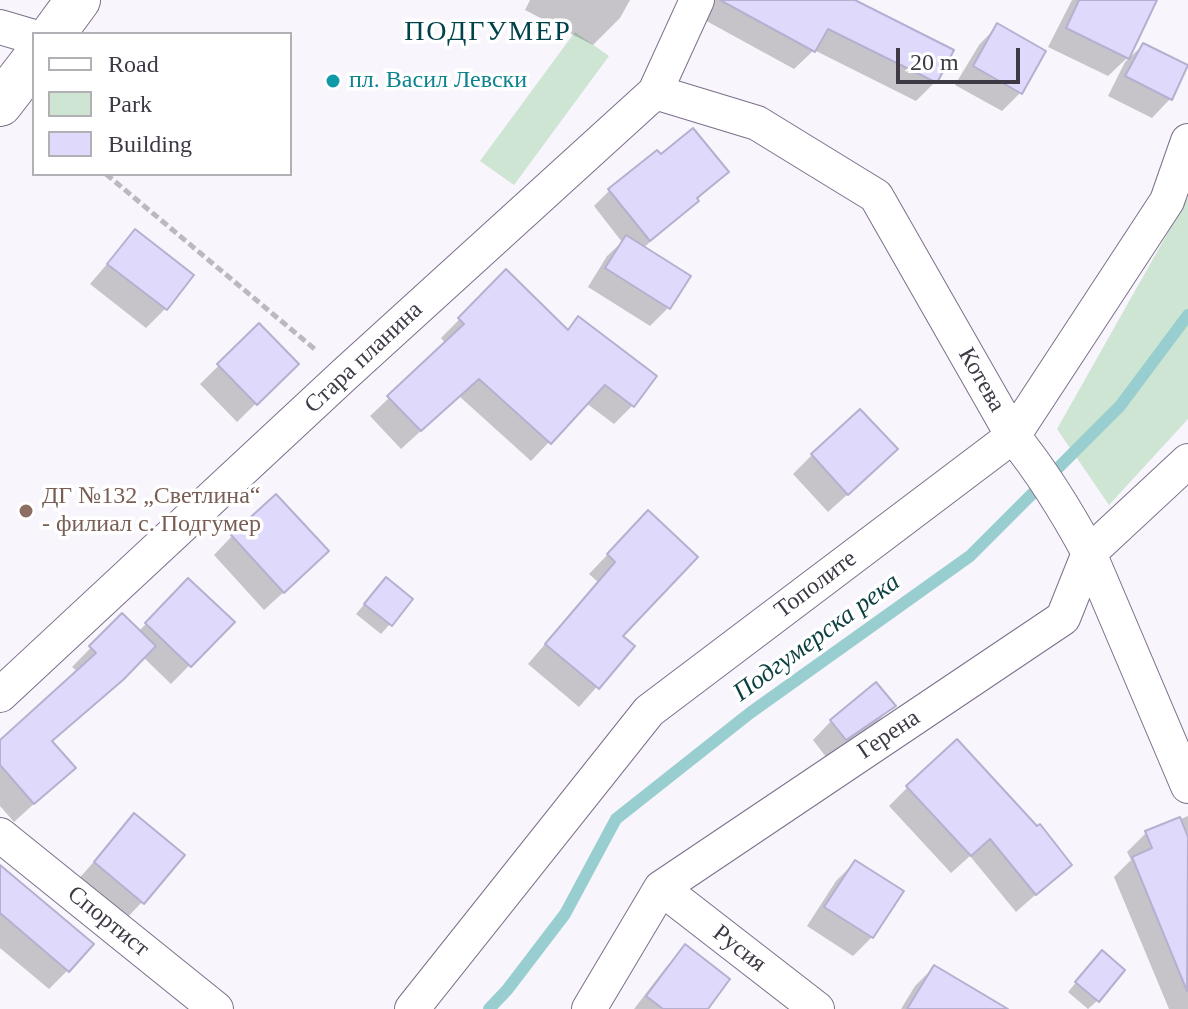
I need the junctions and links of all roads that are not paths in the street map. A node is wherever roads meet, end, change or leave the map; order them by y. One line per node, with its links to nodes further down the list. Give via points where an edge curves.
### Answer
1 (78, 0): 4 (street)
2 (697, 0): 7 (street, Стара планина)
3 (0, 27): 5 (street)
4 (54, 32)
5 (32, 36)
6 (32, 63): 8 (street)
7 (655, 92): 10 (street, Котева, via 757,123 876,196); 13 (street, Стара планина)
8 (0, 104)
9 (1188, 141): 10 (street, Тополите, via 1167,201)
10 (1013, 436): 12 (street, Котева); 18 (street, Тополите, via 649,711)
11 (1188, 461): 12 (street, Герена)
12 (1081, 539): 14 (street, Котева); 16 (street, Герена, via 1063,618)
13 (0, 695)
14 (1188, 786)
15 (0, 835): 17 (street, Спортист)
16 (661, 888): 19 (street, Герена); 20 (street, Русия)
17 (216, 1009)
18 (412, 1009)
19 (589, 1009)
20 (817, 1009)

